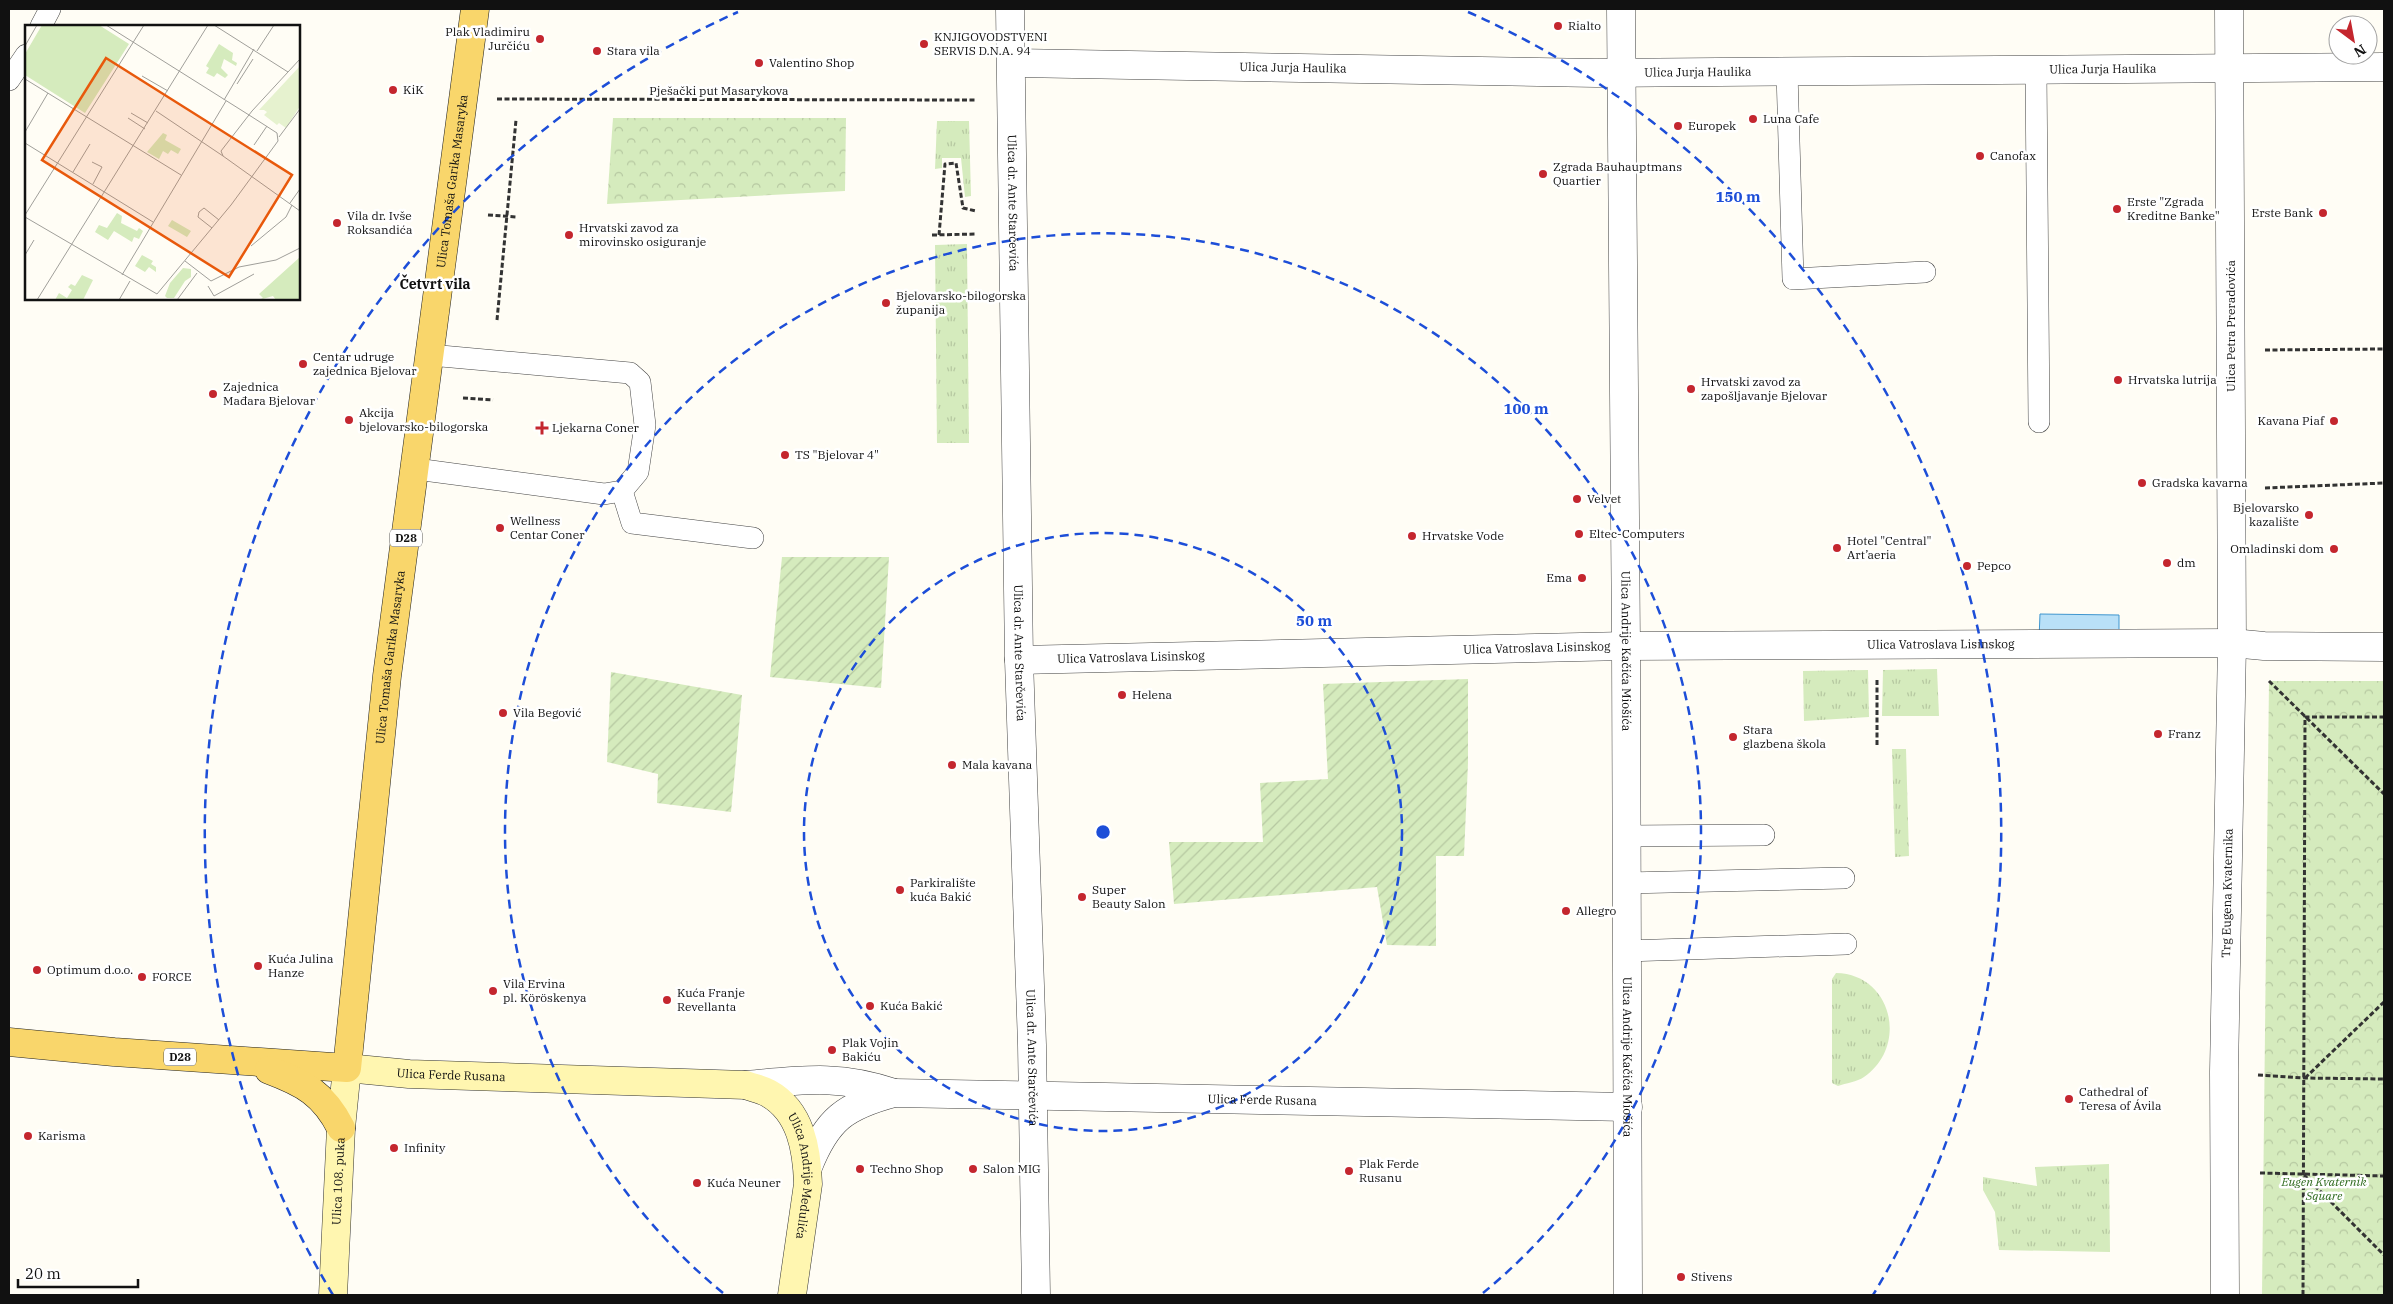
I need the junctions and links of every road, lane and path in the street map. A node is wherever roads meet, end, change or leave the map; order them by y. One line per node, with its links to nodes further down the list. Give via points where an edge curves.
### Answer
1 (50, 9): 6 (lane)
2 (475, 9): 15 (main road, Ulica Tomaša Garika Masaryka / D28)
3 (1010, 9): 8 (street, Ulica dr. Ante Starčevića)
4 (1621, 9): 13 (street, Ulica Andrije Kačića Miošića)
5 (2229, 9): 10 (street, Ulica Petra Preradovića)
6 (42, 25)
7 (25, 56): 14 (lane)
8 (1012, 63): 13 (street, Ulica Jurja Haulika); 42 (street, Ulica dr. Ante Starčevića)
9 (2384, 67): 10 (street, Ulica Jurja Haulika)
10 (2228, 70): 11 (street, Ulica Jurja Haulika); 27 (street, Ulica Petra Preradovića)
11 (2036, 71): 12 (street, Ulica Jurja Haulika); 32 (lane)
12 (1787, 72): 13 (street, Ulica Jurja Haulika); 25 (lane, via 1793,279)
13 (1620, 73): 40 (street, Ulica Andrije Kačića Miošića)
14 (9, 80)
15 (462, 99): 16 (path, Pješački put Masarykova); 29 (main road, Ulica Tomaša Garika Masaryka / D28)
16 (976, 100)
17 (516, 120): 20 (path)
18 (976, 211): 24 (path, via 963,208 956,163 945,164)
19 (488, 215): 20 (path)
20 (507, 216): 21 (path); 26 (path)
21 (517, 217)
22 (976, 234): 24 (path)
23 (932, 235): 24 (path)
24 (939, 235)
25 (1925, 272)
26 (497, 320)
27 (2231, 350): 28 (path); 35 (street, Ulica Petra Preradovića)
28 (2384, 350)
29 (430, 354): 33 (main road, Ulica Tomaša Garika Masaryka / D28); 36 (lane, via 630,372 640,382 646,425 638,472)
30 (463, 398): 31 (path)
31 (494, 400)
32 (2038, 422)
33 (416, 468): 36 (lane, via 604,494); 56 (main road, Ulica Tomaša Garika Masaryka / D28, via 387,676)
34 (2384, 484): 35 (path)
35 (2232, 488): 38 (street, Ulica Petra Preradovića)
36 (622, 491): 37 (lane, via 632,522)
37 (753, 538)
38 (2232, 643): 39 (street, Ulica Vatroslava Lisinskog); 41 (street); 43 (path); 57 (street, Trg Eugena Kvaternika)
39 (1876, 644): 40 (street, Ulica Vatroslava Lisinskog); 45 (path)
40 (1626, 646): 42 (street, Ulica Vatroslava Lisinskog); 48 (street, Ulica Andrije Kačića Miošića)
41 (2384, 646)
42 (1019, 660): 62 (street, Ulica dr. Ante Starčevića)
43 (2305, 716): 44 (path); 46 (path); 58 (path)
44 (2384, 717)
45 (1877, 745)
46 (2384, 794)
47 (1764, 835): 48 (lane)
48 (1626, 836): 50 (street, Ulica Andrije Kačića Miošića)
49 (1844, 878): 50 (lane)
50 (1626, 883): 52 (street, Ulica Andrije Kačića Miošića)
51 (1846, 944): 52 (lane)
52 (1626, 951): 63 (street, Ulica Andrije Kačića Miošića)
53 (2384, 1002): 58 (path)
54 (9, 1042): 55 (main road, Ulica Ferde Rusana / D28)
55 (247, 1061): 56 (main road, Ulica Ferde Rusana / D28); 64 (main road, via 306,1086 326,1104)
56 (347, 1068): 60 (main road, Ulica Ferde Rusana, via 410,1074); 64 (main road, Ulica 108. puka)
57 (2224, 1072): 58 (path); 66 (street, Trg Eugena Kvaternika)
58 (2305, 1078): 59 (path); 67 (path)
59 (2384, 1079)
60 (746, 1085): 61 (street, Ulica Ferde Rusana, via 806,1079 841,1080 866,1083); 65 (main road, Ulica Andrije Medulića, via 767,1092 784,1105 799,1129)
61 (894, 1093): 62 (street, Ulica Ferde Rusana); 65 (street, Ulica Ferde Rusana, via 867,1100 830,1124)
62 (1034, 1097): 63 (street, Ulica Ferde Rusana); 72 (street, Ulica dr. Ante Starčevića)
63 (1628, 1107): 73 (street, Ulica Andrije Kačića Miošića)
64 (341, 1128): 70 (main road, Ulica 108. puka)
65 (808, 1166): 71 (main road, Ulica Andrije Medulića)
66 (2224, 1172): 67 (path); 74 (street, Trg Eugena Kvaternika)
67 (2304, 1175): 68 (path); 69 (path); 75 (path)
68 (2384, 1176)
69 (2384, 1255)
70 (333, 1295)
71 (792, 1295)
72 (1036, 1295)
73 (1628, 1295)
74 (2225, 1295)
75 (2302, 1295)

